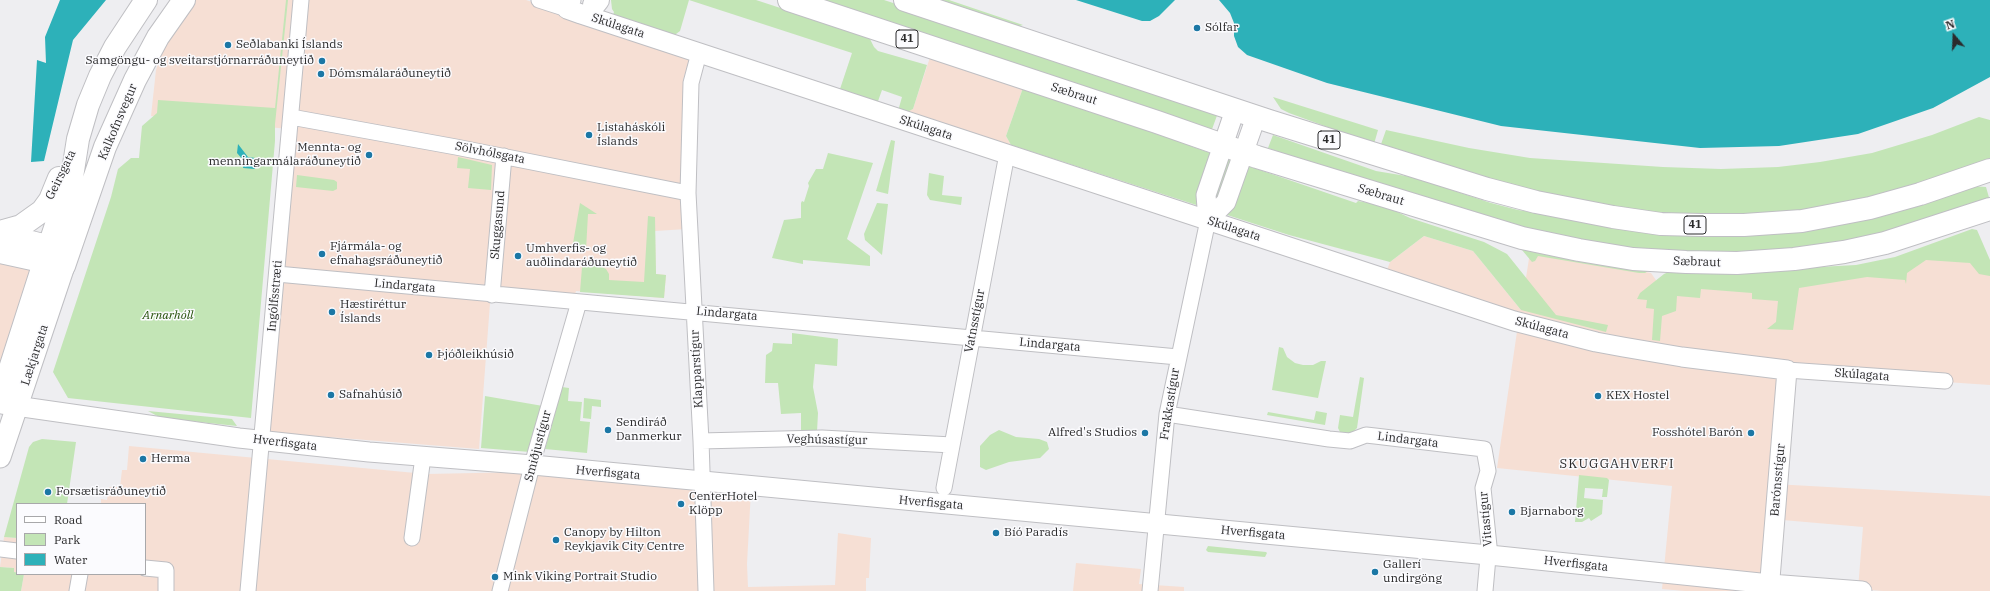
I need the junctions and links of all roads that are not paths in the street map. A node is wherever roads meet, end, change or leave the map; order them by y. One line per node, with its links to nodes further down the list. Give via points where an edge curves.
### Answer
1 (146, 0): 13 (main road, via 115,47 100,76)
2 (184, 0): 24 (main road, Kalkofnsvegur, via 158,37 135,80)
3 (301, 0): 11 (street, Ingólfsstræti)
4 (539, 0): 7 (street, Skúlagata)
5 (789, 0): 14 (main road, Sæbraut / 41)
6 (905, 0): 10 (main road, 41)
7 (569, 5): 8 (street, Skúlagata)
8 (594, 5): 9 (street, Skúlagata)
9 (699, 53): 16 (street, Skúlagata); 19 (street, Klapparstígur, via 691,83)
10 (1235, 110): 12 (main road, 41); 14 (street, Frakkastígur)
11 (291, 117): 17 (street, Sölvhólsgata); 25 (street, Ingólfsstræti)
12 (1256, 117): 15 (street); 18 (main road, 41, via 1522,198 1661,224 1744,226 1802,221 1870,208)
13 (78, 139): 22 (main road, Geirsgata, via 50,200 42,211 21,226); 24 (main road)
14 (1223, 145): 15 (main road, Sæbraut / 41); 21 (street, Frakkastígur, via 1206,196)
15 (1244, 152): 20 (main road, Sæbraut / 41, via 1522,238 1633,259 1737,263 1819,257 1897,240); 21 (street, via 1226,202)
16 (1006, 154): 21 (street, Skúlagata); 29 (street, Vatnsstígur)
17 (504, 156): 19 (street, Sölvhólsgata); 26 (street, Skuggasund)
18 (1990, 172)
19 (688, 193): 28 (street, Klapparstígur)
20 (1990, 209)
21 (1208, 220): 30 (street, Frakkastígur); 31 (street, Skúlagata, via 1514,321 1596,342 1682,358)
22 (0, 233): 24 (main road, Geirsgata)
23 (0, 252): 24 (main road)
24 (56, 256): 33 (main road, Lækjargata)
25 (277, 274): 26 (street, Lindargata); 35 (street, Ingólfsstræti)
26 (492, 295): 27 (street, Lindargata)
27 (579, 302): 28 (street, Lindargata); 41 (street, Smiðjustígur)
28 (693, 311): 29 (street, Lindargata); 36 (street, Klapparstígur)
29 (972, 338): 30 (street, Lindargata); 37 (street, Vatnsstígur)
30 (1178, 357): 34 (street, Frakkastígur)
31 (1787, 370): 32 (street, Skúlagata); 52 (street, Barónsstígur)
32 (1945, 381)
33 (6, 403): 35 (street, Hverfisgata); 39 (main road, Lækjargata)
34 (1167, 414): 38 (street, Lindargata, via 1329,439 1350,441 1366,435); 44 (street, Frakkastígur)
35 (262, 440): 40 (street, Hverfisgata); 51 (street, Ingólfsstræti)
36 (701, 441): 37 (street, Veghúsastígur, via 822,438); 42 (street, Klapparstígur)
37 (952, 445): 43 (street, Vatnsstígur)
38 (1484, 449): 48 (street, Vitastígur, via 1488,470 1483,488 1489,532)
39 (0, 457)
40 (424, 457): 41 (street, Hverfisgata); 45 (street)
41 (533, 465): 42 (street, Hverfisgata); 55 (street, Smiðjustígur)
42 (702, 482): 44 (street, Hverfisgata); 56 (street, Klapparstígur)
43 (944, 488)
44 (1156, 524): 48 (street, Hverfisgata); 57 (street, Frakkastígur)
45 (412, 538)
46 (0, 549): 47 (street)
47 (16, 551)
48 (1488, 555): 52 (street, Hverfisgata); 58 (street, Vitastígur)
49 (146, 568): 54 (street, via 166,570)
50 (80, 575): 53 (street)
51 (248, 586)
52 (1769, 588): 59 (street, Hverfisgata)
53 (77, 591)
54 (166, 591)
55 (500, 591)
56 (706, 591)
57 (1150, 591)
58 (1485, 591)
59 (1862, 591)

